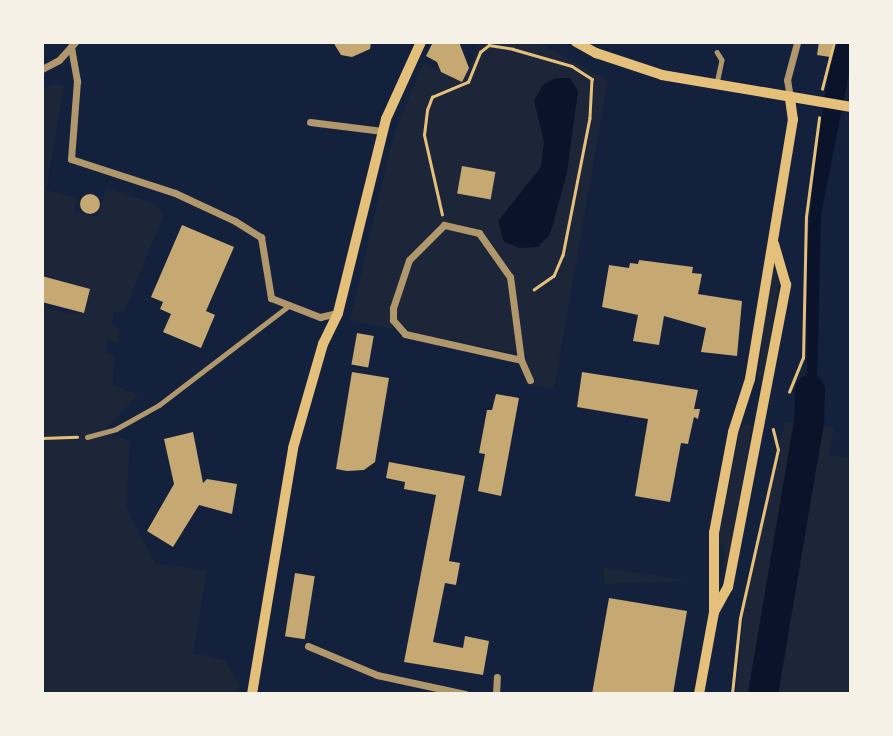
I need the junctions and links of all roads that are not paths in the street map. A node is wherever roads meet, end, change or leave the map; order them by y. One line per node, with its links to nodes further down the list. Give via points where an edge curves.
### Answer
1 (421, 42): 11 (main road)
2 (576, 42): 7 (main road, via 629,65)
3 (797, 42): 8 (street, via 788,80)
4 (73, 44): 6 (street); 13 (street, via 76,82 71,159 187,198 261,237 266,284 271,298)
5 (717, 52): 7 (lane, via 722,60)
6 (42, 69)
7 (717, 85): 8 (main road)
8 (790, 98): 9 (main road); 12 (main road, via 793,120)
9 (851, 107)
10 (310, 122): 11 (street)
11 (383, 131): 14 (main road)
12 (774, 244): 17 (main road, via 767,259); 18 (main road, via 786,285)
13 (286, 308): 14 (street, via 320,317); 19 (lane, via 159,405 110,433)
14 (338, 313): 26 (main road, via 323,344 293,449)
15 (522, 360): 15 (street, via 405,334 393,320 409,260 444,225 479,233 510,277); 16 (street)
16 (530, 380)
17 (744, 398): 18 (main road); 20 (main road, via 714,533)
18 (765, 402): 21 (main road, via 755,431)
19 (88, 437)
20 (711, 584): 21 (street); 22 (main road)
21 (728, 587): 22 (main road)
22 (714, 612): 25 (main road)
23 (308, 646): 27 (street, via 377,675)
24 (497, 677): 28 (street)
25 (702, 692)
26 (252, 694)
27 (465, 694)
28 (496, 694)

